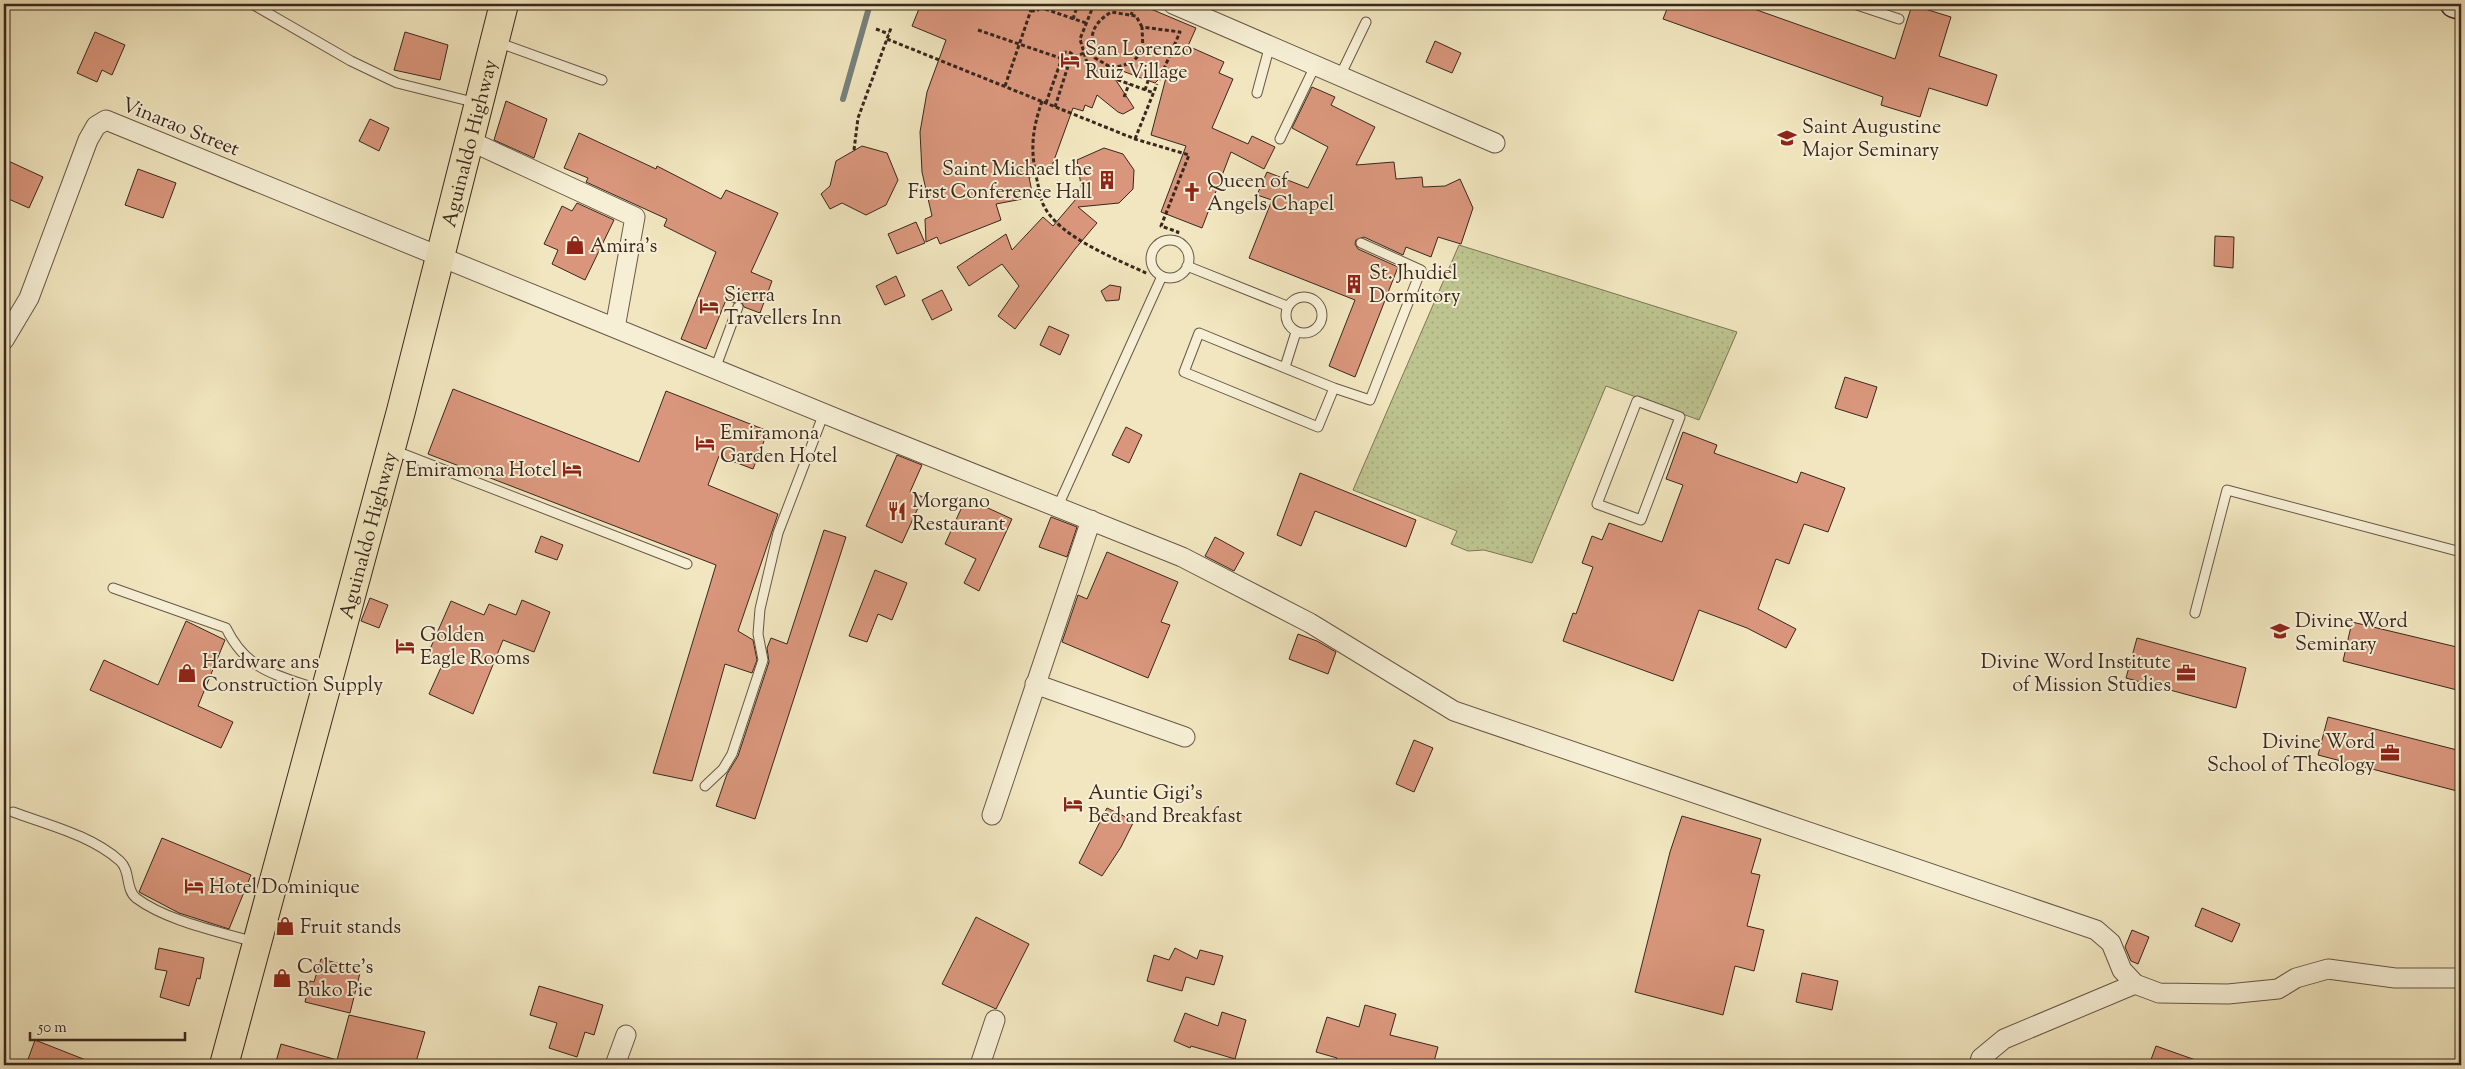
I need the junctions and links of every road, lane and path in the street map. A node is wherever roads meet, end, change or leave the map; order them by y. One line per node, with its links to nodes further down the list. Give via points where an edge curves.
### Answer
1 (252, 4): 42 (lane, via 351,61 397,83)
2 (504, 4): 24 (main road, Aguinaldo Highway)
3 (1029, 4): 11 (path)
4 (1094, 4): 17 (path)
5 (1129, 4): 13 (path, via 1135,6)
6 (1173, 4): 26 (street)
7 (1854, 4): 15 (lane)
8 (2454, 4): 10 (main road)
9 (1039, 6): 11 (path, via 1036,11); 14 (path)
10 (2461, 6)
11 (1031, 10): 25 (path)
12 (1076, 10): 14 (path)
13 (1131, 15): 18 (path, via 1136,16); 18 (path, via 1111,12 1098,20 1091,42 1095,58 1112,68 1132,63 1143,50)
14 (1073, 19): 17 (path)
15 (1899, 20)
16 (1366, 22): 32 (lane)
17 (1086, 24): 27 (path, via 1080,39)
18 (1142, 27): 38 (path, via 1180,32)
19 (891, 28): 22 (path)
20 (876, 29): 22 (path)
21 (978, 30): 25 (path)
22 (889, 34): 23 (path)
23 (887, 39): 36 (path); 48 (path, via 858,118)
24 (494, 41): 33 (lane); 42 (main road, Aguinaldo Highway)
25 (1020, 44): 29 (path); 36 (path)
26 (1270, 45): 31 (street); 39 (lane)
27 (1084, 53): 28 (path); 35 (path, via 1087,63)
28 (1074, 57): 29 (path, via 1068,52); 30 (path)
29 (1060, 59): 30 (path); 41 (path)
30 (1068, 66): 43 (path)
31 (1315, 66): 32 (street); 45 (lane)
32 (1340, 76): 47 (street)
33 (602, 80)
34 (1148, 81): 37 (path)
35 (1129, 84): 37 (path); 40 (path)
36 (1005, 86): 41 (path)
37 (1145, 90): 38 (path)
38 (1154, 93): 44 (path)
39 (1257, 93)
40 (1124, 97)
41 (1044, 102): 43 (path); 53 (path, via 1033,129 1032,145 1043,206 1081,242)
42 (478, 104): 46 (main road, Aguinaldo Highway)
43 (1055, 107): 44 (path)
44 (1135, 139): 49 (path, via 1189,156 1161,226 1178,232)
45 (1280, 139)
46 (468, 140): 51 (main road, Aguinaldo Highway); 56 (street, via 635,217)
47 (1495, 142)
48 (854, 150)
49 (1174, 241): 52 (lane, via 1185,248); 53 (lane, via 1162,242 1151,256 1153,268)
50 (1361, 243): 61 (lane, via 1421,270 1370,400)
51 (439, 257): 56 (street); 58 (street, Vinarao Street, via 106,120 96,126 88,140 29,298); 64 (main road, Aguinaldo Highway)
52 (1187, 266): 53 (lane, via 1174,277); 54 (lane)
53 (1162, 278): 65 (lane)
54 (1287, 306): 57 (lane, via 1285,318); 57 (lane, via 1302,297 1314,300 1321,310 1322,322 1314,331 1308,334)
55 (738, 307): 60 (lane)
56 (615, 328): 60 (street)
57 (1296, 332): 59 (lane)
58 (4, 340)
59 (1285, 367): 61 (lane); 61 (lane, via 1200,333 1184,372 1318,427)
60 (715, 369): 62 (street)
61 (1334, 388)
62 (824, 413): 65 (street); 74 (lane, via 778,533 760,608 758,634 762,660 732,754 723,769)
63 (1680, 417): 63 (lane, via 1637,401 1598,504 1641,520)
64 (391, 449): 68 (lane); 72 (main road, Aguinaldo Highway)
65 (1058, 506): 66 (street)
66 (1091, 520): 71 (street); 79 (street, via 1182,557 1302,619 1454,711 2096,930 2111,942 2122,970)
67 (2461, 552): 70 (lane, via 2227,490)
68 (687, 564)
69 (113, 588): 72 (lane, via 226,628 236,648 255,666)
70 (2195, 613)
71 (1036, 684): 73 (street); 76 (street)
72 (324, 691): 77 (main road, Aguinaldo Highway)
73 (1186, 737)
74 (705, 786)
75 (13, 812): 77 (lane, via 94,843 121,862 136,898 178,920)
76 (992, 815)
77 (259, 944): 82 (main road, Aguinaldo Highway)
78 (2461, 978): 79 (street, via 2395,978 2328,969 2296,978 2278,989 2228,994 2159,993)
79 (2135, 984): 85 (street, via 2004,1039 1981,1058)
80 (995, 1020): 84 (street)
81 (626, 1035): 83 (street)
82 (224, 1065)
83 (615, 1065)
84 (980, 1065)
85 (1980, 1065)

